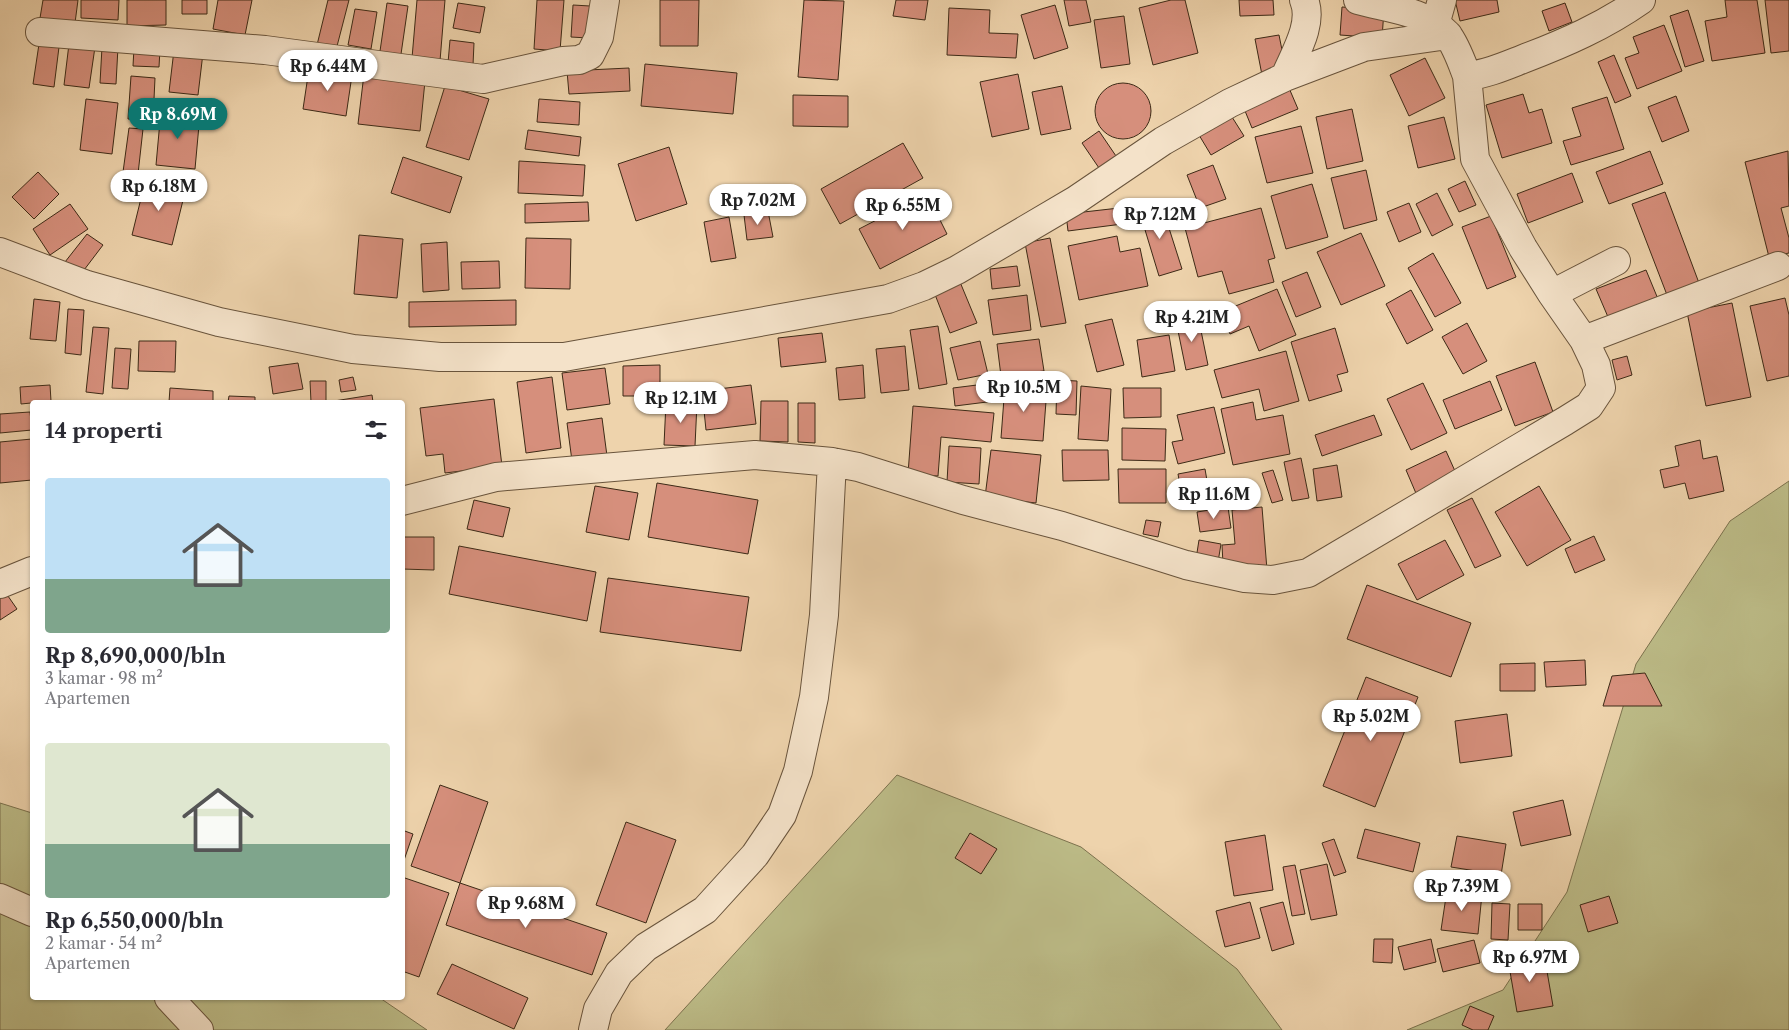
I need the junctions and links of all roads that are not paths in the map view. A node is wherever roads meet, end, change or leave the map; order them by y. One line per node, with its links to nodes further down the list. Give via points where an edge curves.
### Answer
1 (605, 0): 6 (street, via 599,37 590,55 483,79 265,50)
2 (1304, 0): 8 (street, via 1306,26)
3 (1358, 0): 5 (street)
4 (1641, 0): 7 (street, via 1612,20 1556,47 1490,72)
5 (1442, 20): 7 (street); 8 (street)
6 (40, 32)
7 (1467, 76): 12 (street, via 1475,159 1522,248)
8 (1285, 77): 9 (street, via 1162,141 1076,200 924,286 888,299 564,357 440,357 353,349 296,339 155,306 87,286)
9 (0, 252)
10 (1616, 261): 12 (street)
11 (1778, 266): 13 (street)
12 (1552, 294): 13 (street)
13 (1584, 340): 14 (street, via 1596,365 1601,388 1589,406 1308,573 1273,580 1186,566 1062,526)
14 (832, 462): 15 (street, via 755,455 496,476); 22 (street, via 824,615 814,698 798,771 782,816 755,855 706,910 646,947 619,973 598,1009)
15 (405, 500)
16 (30, 572): 17 (street)
17 (0, 584)
18 (0, 898): 19 (street)
19 (30, 911)
20 (171, 1000): 21 (street)
21 (199, 1030)
22 (593, 1030)

